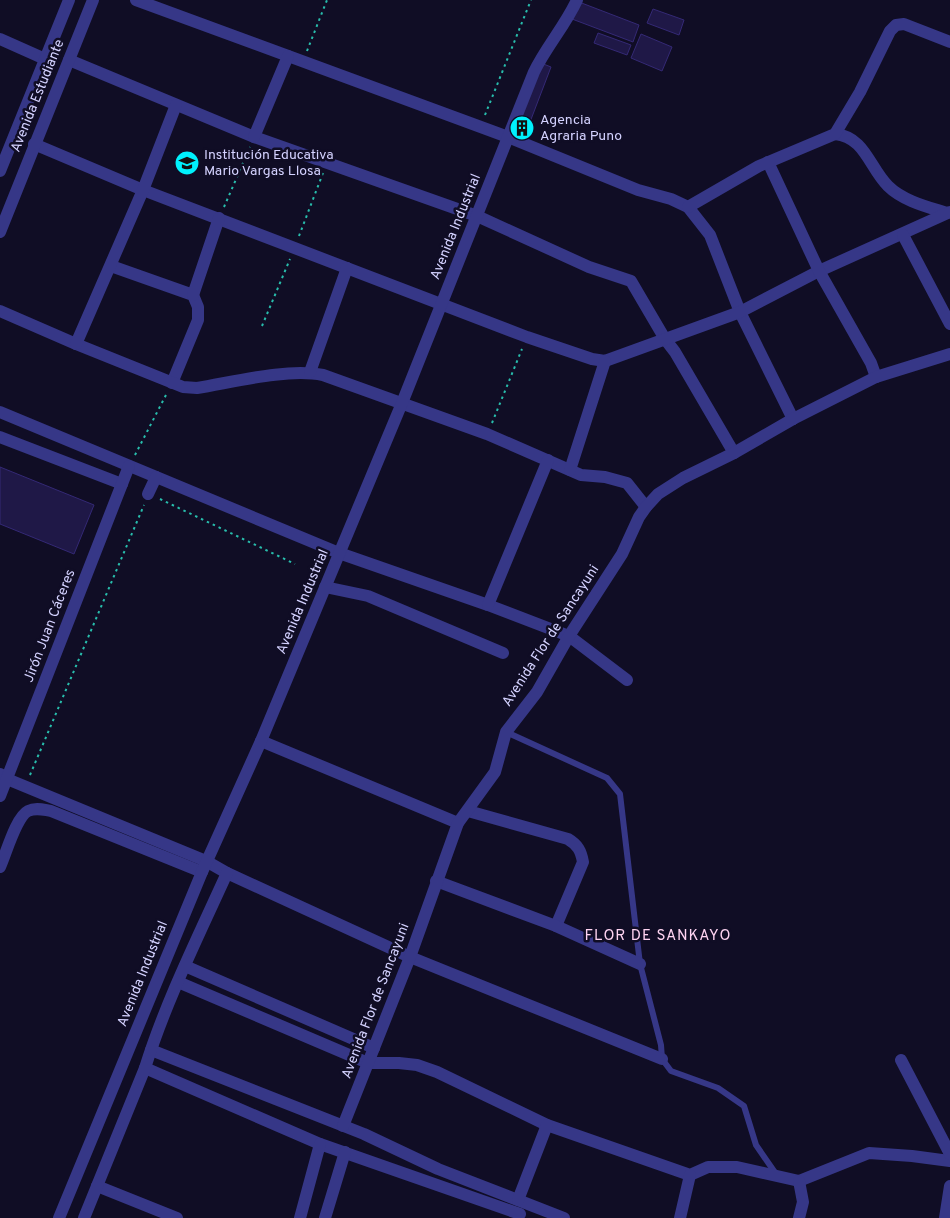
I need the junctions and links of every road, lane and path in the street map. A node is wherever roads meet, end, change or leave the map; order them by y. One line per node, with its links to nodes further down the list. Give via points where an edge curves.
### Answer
1 (69, 0): 11 (street, Avenida Estudiante)
2 (93, 0): 12 (street, Avenida Estudiante)
3 (136, 0): 10 (street)
4 (327, 0): 9 (path)
5 (531, 0): 14 (path)
6 (577, 0): 17 (street, Avenida Industrial, via 543,54)
7 (0, 39): 11 (street)
8 (950, 42): 15 (street, via 904,24 896,25)
9 (306, 54)
10 (288, 56): 16 (street); 17 (street)
11 (45, 58): 20 (street, Avenida Estudiante)
12 (69, 60): 13 (street); 18 (street, Avenida Estudiante)
13 (176, 105): 16 (street); 21 (street)
14 (482, 123)
15 (835, 134): 19 (street); 23 (street, via 855,140 888,185 900,195)
16 (254, 137): 24 (street); 25 (path)
17 (508, 137): 22 (street); 24 (street, Avenida Industrial)
18 (34, 144): 21 (street); 26 (street, Avenida Estudiante)
19 (768, 162): 22 (street); 30 (street)
20 (0, 171)
21 (143, 190): 25 (street); 28 (street)
22 (688, 207): 34 (street, via 710,236)
23 (949, 213): 27 (street)
24 (477, 216): 32 (street, Avenida Industrial); 37 (street, via 589,267 631,281)
25 (219, 218): 29 (street); 31 (street)
26 (0, 232)
27 (903, 235): 30 (street); 35 (street)
28 (111, 266): 31 (street); 38 (street)
29 (347, 268): 32 (street); 41 (street)
30 (819, 271): 34 (street); 42 (street)
31 (192, 295): 43 (street, via 198,307 198,320)
32 (440, 304): 36 (street); 44 (street, Avenida Industrial)
33 (0, 311): 38 (street)
34 (740, 312): 37 (street); 46 (street)
35 (950, 324)
36 (527, 337): 40 (street); 47 (path)
37 (665, 339): 40 (street); 49 (street)
38 (76, 344): 43 (street)
39 (950, 354): 42 (street, Avenida Flor de Sancayuni)
40 (605, 361): 52 (street)
41 (310, 372): 43 (street, via 197,388); 44 (street)
42 (876, 377): 46 (street, Avenida Flor de Sancayuni)
43 (172, 384): 51 (path)
44 (402, 403): 47 (street); 57 (street, Avenida Industrial)
45 (0, 412): 51 (street)
46 (793, 419): 49 (street, Avenida Flor de Sancayuni)
47 (487, 434): 50 (street)
48 (0, 437): 54 (street)
49 (734, 453): 56 (street, Avenida Flor de Sancayuni, via 683,478 658,494)
50 (548, 460): 52 (street); 60 (street)
51 (129, 466): 53 (street); 54 (street, Jirón Juan Cáceres)
52 (570, 470): 56 (street, via 627,483)
53 (156, 477): 55 (street); 57 (street)
54 (122, 484): 66 (street, Jirón Juan Cáceres)
55 (148, 494): 58 (path); 67 (path)
56 (646, 508): 61 (street, Avenida Flor de Sancayuni, via 622,554)
57 (340, 552): 59 (street, Avenida Industrial); 60 (street)
58 (295, 564)
59 (325, 587): 62 (street, via 368,596); 65 (street, Avenida Industrial)
60 (488, 605): 61 (street)
61 (569, 636): 63 (street); 64 (street, Avenida Flor de Sancayuni, via 537,692)
62 (503, 653)
63 (627, 680)
64 (506, 732): 69 (street, Avenida Flor de Sancayuni, via 495,772); 77 (lane, via 607,778 620,794)
65 (261, 741): 70 (street); 72 (street, Avenida Industrial)
66 (3, 776): 67 (street); 68 (street, Jirón Juan Cáceres)
67 (25, 786): 72 (street)
68 (0, 796)
69 (468, 811): 70 (street, Avenida Flor de Sancayuni); 75 (street, via 576,844 583,862)
70 (458, 823): 74 (street, Avenida Flor de Sancayuni)
71 (0, 866): 72 (street, via 21,818 28,811 38,809)
72 (204, 867): 73 (street); 99 (street, Avenida Industrial)
73 (227, 873): 76 (street); 78 (street)
74 (436, 881): 75 (street); 76 (street, Avenida Flor de Sancayuni)
75 (556, 926): 77 (street)
76 (410, 957): 80 (street, Avenida Flor de Sancayuni); 82 (street)
77 (640, 964): 82 (lane)
78 (185, 966): 79 (street); 80 (street)
79 (178, 982): 81 (street); 84 (street)
80 (374, 1048): 84 (street, Avenida Flor de Sancayuni)
81 (151, 1050): 85 (street); 87 (street)
82 (662, 1059): 92 (lane, via 671,1071 718,1088 744,1106 756,1145)
83 (901, 1060): 90 (street)
84 (368, 1063): 86 (street, via 408,1064 437,1072); 87 (street, Avenida Flor de Sancayuni)
85 (145, 1068): 88 (street); 95 (street)
86 (547, 1125): 93 (street); 97 (street)
87 (343, 1126): 97 (street, via 438,1169)
88 (320, 1144): 89 (street); 102 (street)
89 (345, 1152): 98 (street); 103 (street)
90 (950, 1154)
91 (950, 1161): 94 (street, via 869,1153)
92 (777, 1175): 93 (street, via 737,1167 708,1167); 94 (street)
93 (690, 1176): 105 (street)
94 (799, 1181): 106 (street, via 803,1202)
95 (96, 1186): 100 (street); 101 (street)
96 (950, 1186): 107 (street)
97 (518, 1200): 104 (street)
98 (520, 1214)
99 (59, 1218)
100 (84, 1218)
101 (177, 1218)
102 (300, 1218)
103 (325, 1218)
104 (564, 1218)
105 (680, 1218)
106 (799, 1218)
107 (945, 1218)

